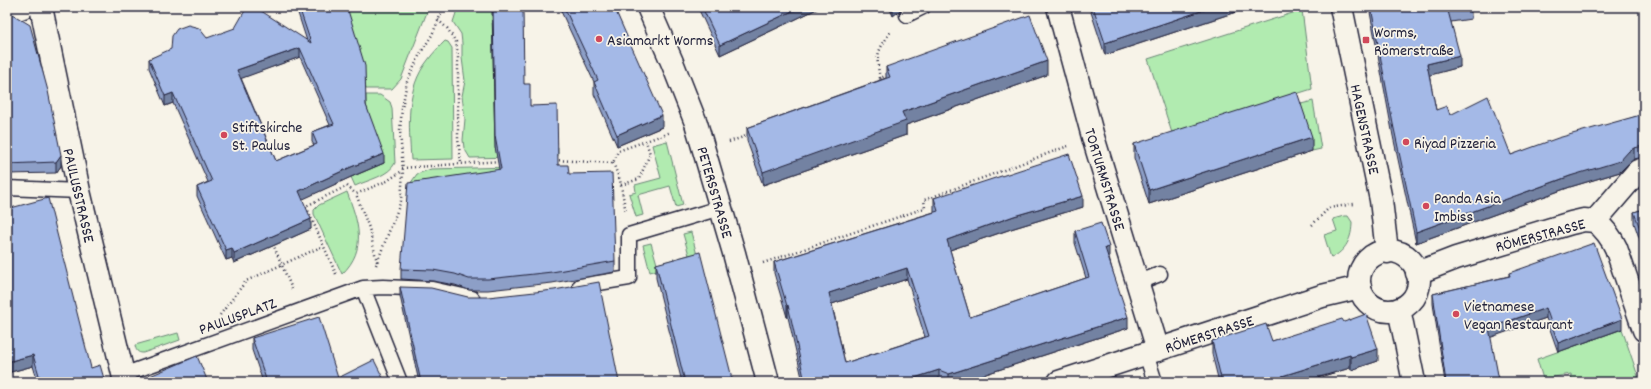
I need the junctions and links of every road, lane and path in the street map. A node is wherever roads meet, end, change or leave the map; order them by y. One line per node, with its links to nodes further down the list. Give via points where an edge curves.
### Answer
1 (23, 7): 8 (street)
2 (41, 7): 27 (street, PAULUSSTRASSE)
3 (444, 7): 10 (path)
4 (648, 7): 14 (street, PETERSSTRASSE)
5 (923, 7): 9 (lane)
6 (1058, 7): 16 (street, TORTURMSTRASSE)
7 (1341, 7): 29 (street, HAGENSTRASSE)
8 (7, 13)
9 (907, 15): 12 (path, via 891,31 878,52)
10 (438, 20): 21 (path, via 456,42 458,139); 23 (path, via 412,70 403,95 400,130)
11 (895, 72): 12 (path)
12 (880, 78): 13 (path)
13 (883, 87)
14 (696, 123): 17 (path); 18 (street, PETERSSTRASSE)
15 (756, 133): 18 (path)
16 (1092, 137): 40 (path, via 924,200 925,208); 43 (street, TORTURMSTRASSE)
17 (646, 141): 22 (path, via 618,151); 25 (path, via 650,154 639,179)
18 (704, 151): 30 (street, PETERSSTRASSE)
19 (547, 160): 22 (path)
20 (500, 161): 21 (path)
21 (461, 163): 23 (path)
22 (613, 163): 25 (path)
23 (402, 169): 28 (path, via 387,181); 37 (path, via 401,201)
24 (1644, 169): 31 (street, RÖMERSTRASSE, via 1638,171)
25 (621, 185): 33 (path)
26 (7, 188): 27 (lane)
27 (79, 191): 53 (street, PAULUSSTRASSE)
28 (356, 194): 35 (path, via 348,186 306,206); 37 (path, via 369,228)
29 (1381, 200): 32 (path, via 1330,208); 36 (street, HAGENSTRASSE)
30 (720, 208): 33 (lane); 40 (street, PETERSSTRASSE)
31 (1595, 220): 41 (street, RÖMERSTRASSE, via 1571,223 1456,258); 50 (street, via 1610,236 1616,248)
32 (1312, 224)
33 (629, 235): 46 (lane, via 628,278)
34 (270, 238): 38 (path)
35 (323, 246): 38 (path); 39 (path)
36 (1387, 252): 41 (street, via 1410,260); 44 (street, via 1373,256 1364,266 1359,278)
37 (377, 262): 45 (path)
38 (281, 264): 47 (path); 51 (path, via 246,280)
39 (334, 270)
40 (738, 272): 56 (street, PETERSSTRASSE)
41 (1417, 273): 49 (street, via 1418,284 1414,297)
42 (1160, 274): 43 (lane)
43 (1137, 283): 52 (street, TORTURMSTRASSE)
44 (1360, 287): 49 (street, via 1364,298 1373,307 1386,311); 52 (street, RÖMERSTRASSE, via 1322,296)
45 (363, 288): 48 (lane, PAULUSPLATZ, via 432,289 468,298); 51 (lane, PAULUSPLATZ); 55 (lane)
46 (568, 288)
47 (292, 291)
48 (488, 298)
49 (1399, 309): 60 (street)
50 (1644, 330)
51 (195, 348): 53 (lane, PAULUSPLATZ)
52 (1152, 352): 57 (street, RÖMERSTRASSE); 58 (lane)
53 (124, 379)
54 (1384, 379): 59 (path)
55 (400, 382)
56 (768, 382)
57 (1059, 382)
58 (1155, 382)
59 (1370, 382)
60 (1414, 382)

